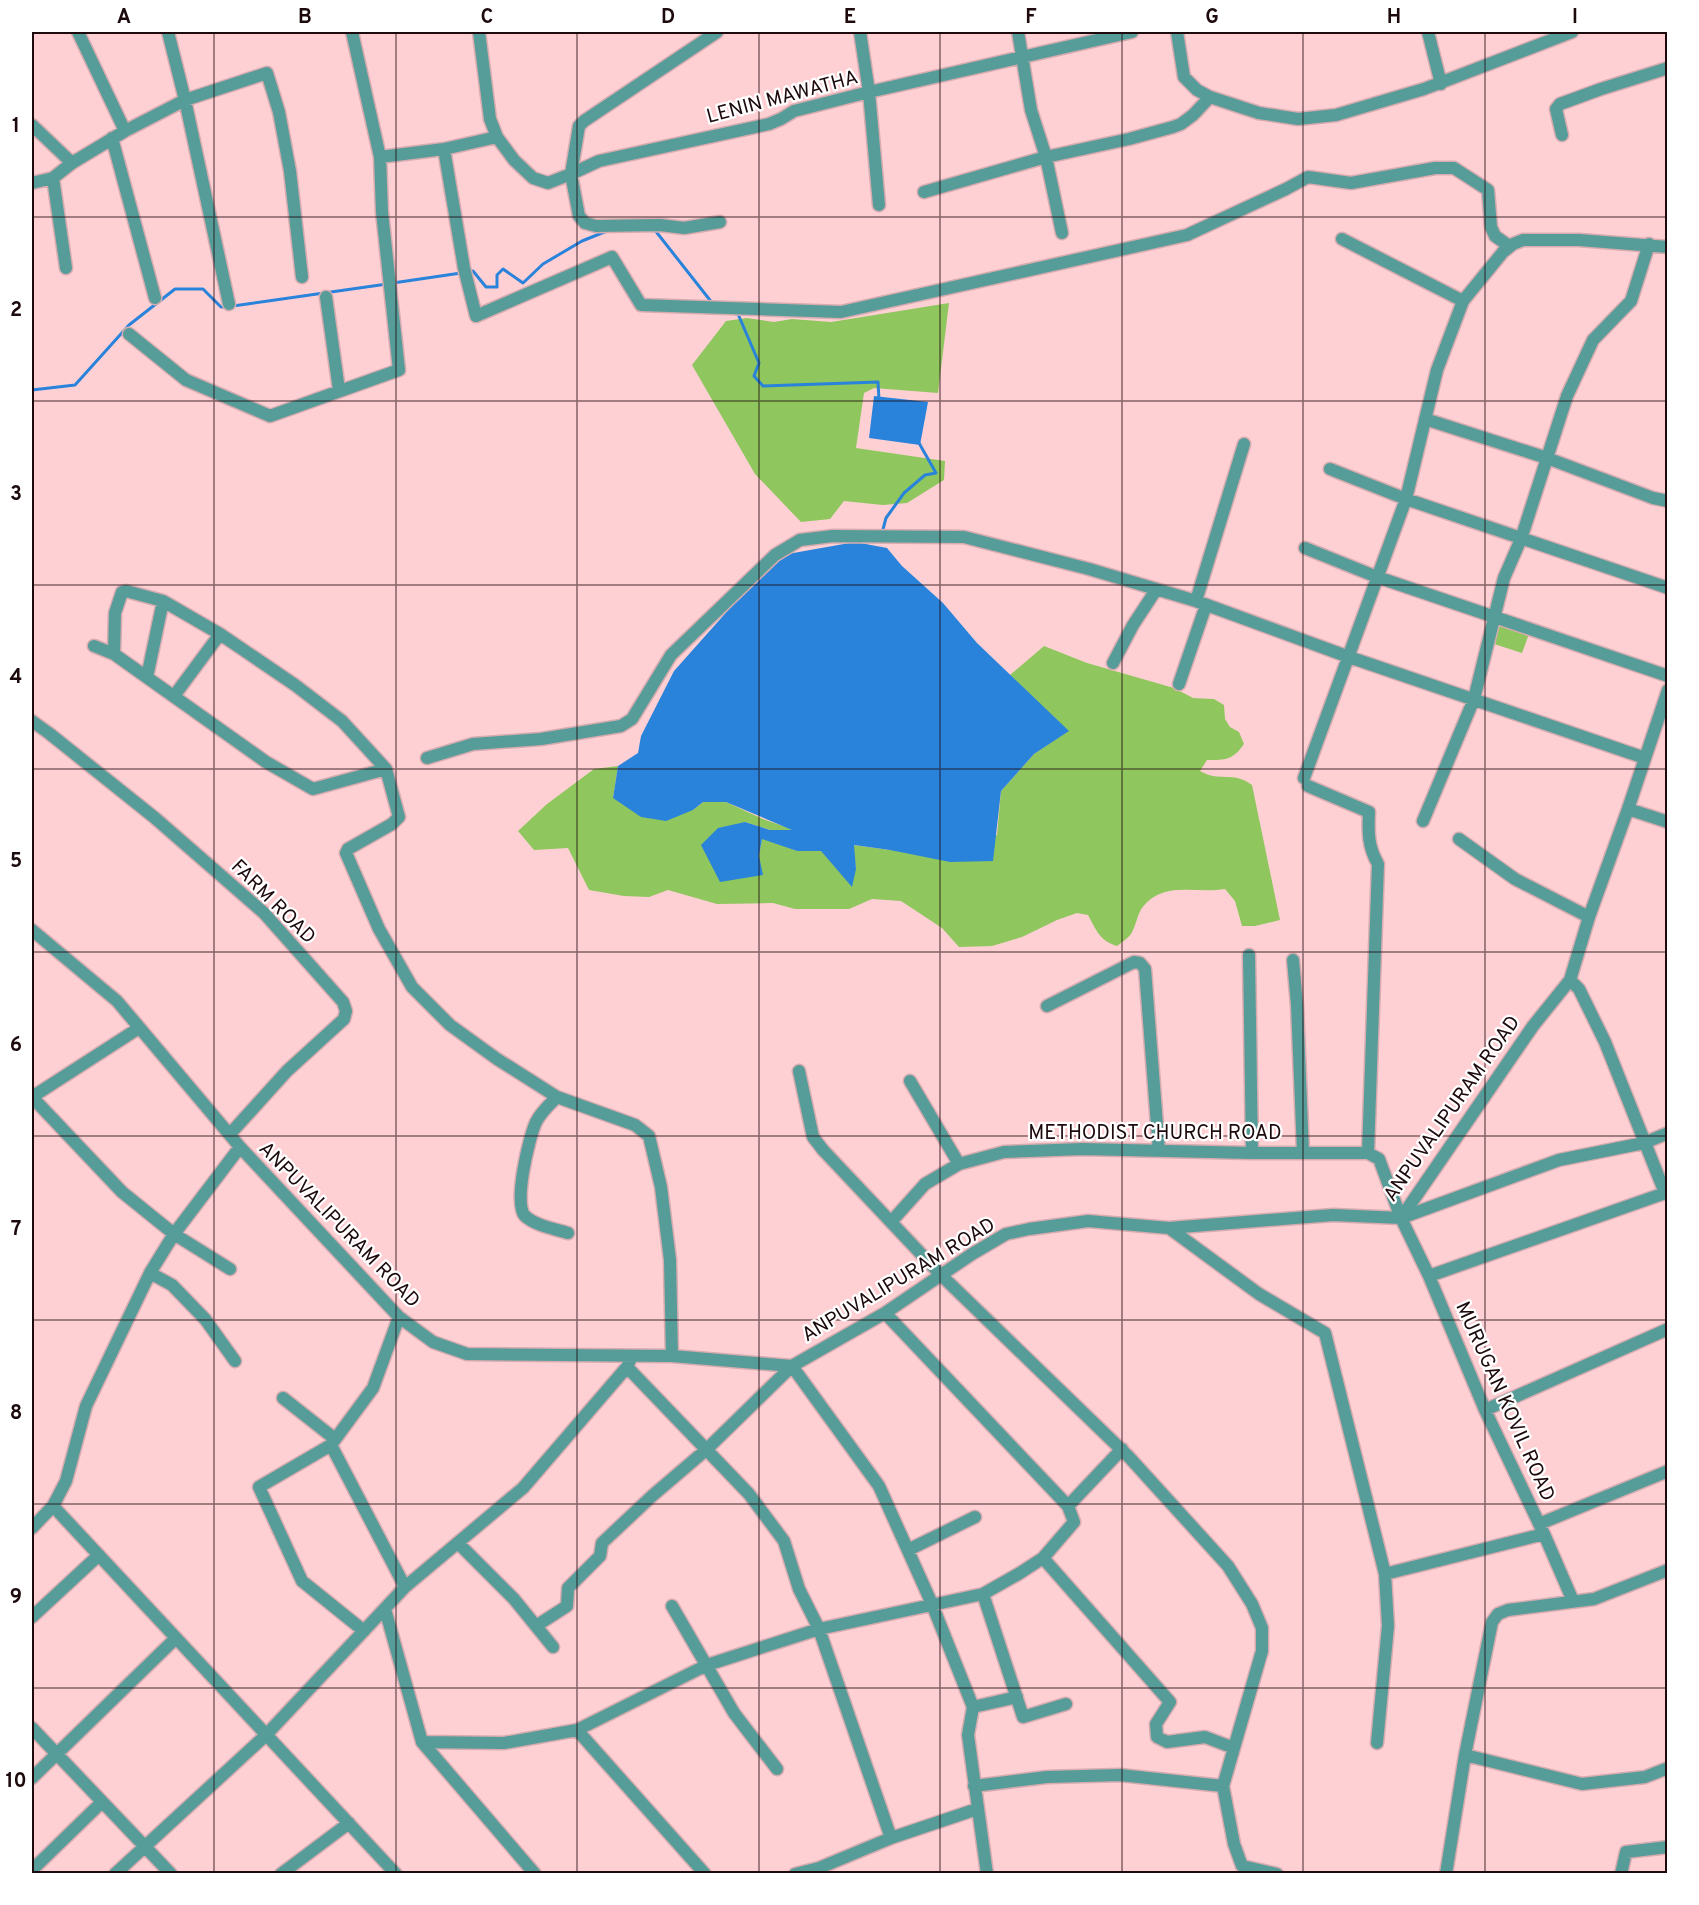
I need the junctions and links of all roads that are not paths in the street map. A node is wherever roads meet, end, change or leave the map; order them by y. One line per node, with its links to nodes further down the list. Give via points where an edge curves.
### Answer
1 (78, 32): 19 (street)
2 (168, 32): 17 (street)
3 (352, 32): 24 (street)
4 (479, 32): 21 (street, LENIN MAWATHA, via 490,119)
5 (717, 32): 27 (street, via 584,121 579,126)
6 (860, 32): 15 (street)
7 (1018, 32): 12 (street)
8 (1132, 32): 12 (street, LENIN MAWATHA)
9 (1177, 32): 16 (street, via 1184,77)
10 (1428, 32): 14 (street)
11 (1572, 32): 14 (street)
12 (1022, 57): 15 (street, LENIN MAWATHA); 25 (street, via 1031,111)
13 (1668, 68): 20 (street, via 1560,104 1556,115)
14 (1441, 84): 16 (street, via 1336,115 1298,119 1259,113)
15 (869, 92): 27 (street, LENIN MAWATHA, via 794,111 769,124 599,161); 31 (street)
16 (1210, 97): 25 (street, via 1193,116 1173,127)
17 (185, 100): 19 (street); 39 (street, via 267,73 290,171); 43 (street)
18 (32, 125): 26 (street)
19 (124, 130): 22 (street)
20 (1562, 135)
21 (497, 137): 23 (street); 27 (street, LENIN MAWATHA, via 533,178 548,183)
22 (112, 138): 26 (street); 41 (street)
23 (444, 149): 24 (street); 36 (street, via 465,273 477,316 612,257 640,305 841,312 1187,235 1308,177 1351,183 1435,168 1454,168 1488,190 1491,227 1495,236)
24 (380, 157): 45 (street, via 399,369)
25 (1046, 157): 30 (street); 33 (street)
26 (72, 163): 28 (street)
27 (571, 174): 32 (street, via 579,216 585,223 684,228)
28 (53, 178): 29 (street); 38 (street)
29 (32, 183)
30 (924, 192)
31 (879, 205)
32 (720, 222)
33 (1062, 233)
34 (1342, 239): 42 (street)
35 (1649, 244): 36 (street, via 1523,240); 37 (street); 48 (street, via 1631,301 1593,340 1567,396)
36 (1509, 246): 42 (street)
37 (1668, 247)
38 (66, 268)
39 (302, 277)
40 (326, 297): 45 (street)
41 (155, 298)
42 (1463, 301): 46 (street, via 1437,370)
43 (229, 304)
44 (129, 334): 45 (street, via 186,380 270,416)
45 (339, 390)
46 (1425, 419): 48 (street); 50 (street)
47 (1244, 444): 58 (street)
48 (1547, 458): 51 (street); 52 (street)
49 (1330, 469): 50 (street)
50 (1406, 499): 52 (street); 54 (street)
51 (1668, 501)
52 (1521, 539): 55 (street); 59 (street)
53 (1305, 548): 54 (street)
54 (1377, 577): 59 (street); 63 (street)
55 (1668, 588)
56 (1156, 590): 58 (street); 64 (street); 72 (street, via 964,537 832,536 800,540 775,555 671,655 632,719 621,726 473,744)
57 (163, 601): 60 (street); 62 (street, via 122,592 115,614); 66 (street)
58 (1201, 603): 63 (street); 67 (street)
59 (1493, 617): 65 (street); 70 (street)
60 (220, 634): 69 (street); 74 (street, via 342,721)
61 (94, 646): 62 (street)
62 (114, 654): 66 (street)
63 (1348, 657): 70 (street); 97 (street, via 1306,782 1369,812 1370,843 1378,864)
64 (1113, 663)
65 (1668, 676)
66 (147, 677): 69 (street)
67 (1179, 684)
68 (1668, 690): 73 (street, ANPUVALIPURAM ROAD)
69 (174, 696): 74 (street, via 266,762 313,789)
70 (1474, 699): 73 (street); 76 (street)
71 (32, 721): 91 (street, FARM ROAD, via 155,818 264,913 343,1002 344,1019 287,1071)
72 (427, 758)
73 (1645, 758): 75 (street, ANPUVALIPURAM ROAD)
74 (386, 769): 89 (street, via 399,817 346,853 379,929 412,987 450,1025)
75 (1628, 809): 77 (street); 79 (street, ANPUVALIPURAM ROAD)
76 (1423, 821)
77 (1668, 822)
78 (1459, 839): 79 (street, via 1515,879)
79 (1589, 916): 83 (street, ANPUVALIPURAM ROAD)
80 (32, 930): 85 (street, ANPUVALIPURAM ROAD, via 117,1001)
81 (1249, 955): 96 (street)
82 (1293, 960): 95 (street)
83 (1570, 980): 92 (street, via 1579,989 1605,1042); 100 (street, ANPUVALIPURAM ROAD, via 1533,1026)
84 (1047, 1006): 94 (street, via 1134,962 1145,969)
85 (140, 1028): 88 (street); 91 (street, ANPUVALIPURAM ROAD)
86 (799, 1071): 101 (street, via 813,1137)
87 (910, 1082): 98 (street)
88 (32, 1097): 104 (street, via 122,1192)
89 (557, 1097): 103 (street, via 535,1124 520,1206 535,1223); 112 (street, via 636,1125 649,1136 661,1187 670,1260)
90 (1668, 1133): 92 (street)
91 (230, 1134): 93 (street, ANPUVALIPURAM ROAD)
92 (1644, 1143): 99 (street); 100 (street, via 1559,1160)
93 (240, 1147): 104 (street); 110 (street, ANPUVALIPURAM ROAD)
94 (1159, 1151): 96 (street, METHODIST CHURCH ROAD); 98 (street, METHODIST CHURCH ROAD, via 1004,1152)
95 (1302, 1152): 96 (street, METHODIST CHURCH ROAD); 97 (street, METHODIST CHURCH ROAD)
96 (1252, 1153)
97 (1368, 1153): 100 (street, via 1379,1159)
98 (959, 1164): 101 (street, METHODIST CHURCH ROAD, via 925,1184)
99 (1666, 1193): 108 (street)
100 (1401, 1218): 102 (street, ANPUVALIPURAM ROAD, via 1333,1215); 108 (street, MURUGAN KOVIL ROAD)
101 (891, 1222): 107 (street)
102 (1169, 1228): 107 (street, ANPUVALIPURAM ROAD, via 1088,1221 1029,1229 1006,1234); 132 (street, via 1258,1294 1325,1333)
103 (568, 1233)
104 (174, 1234): 105 (street); 106 (street)
105 (230, 1269)
106 (150, 1273): 113 (street, via 172,1285 197,1310); 122 (street, via 86,1406 66,1481)
107 (941, 1275): 109 (street, ANPUVALIPURAM ROAD); 120 (street)
108 (1429, 1276): 117 (street, MURUGAN KOVIL ROAD)
109 (885, 1313): 115 (street, ANPUVALIPURAM ROAD); 123 (street)
110 (399, 1317): 114 (street, ANPUVALIPURAM ROAD, via 433,1342 467,1354); 118 (street, via 373,1388)
111 (1668, 1329): 117 (street)
112 (672, 1356): 114 (street, ANPUVALIPURAM ROAD); 115 (street, ANPUVALIPURAM ROAD)
113 (235, 1361)
114 (630, 1362): 119 (street); 127 (street, via 523,1488)
115 (792, 1366): 119 (street); 128 (street, via 879,1486)
116 (284, 1398): 118 (street)
117 (1485, 1410): 126 (street, MURUGAN KOVIL ROAD)
118 (333, 1442): 133 (street); 142 (street, via 259,1487 302,1581)
119 (707, 1449): 140 (street, via 602,1543 600,1556 568,1588 567,1606); 141 (street, via 749,1494 784,1541 799,1589)
120 (1122, 1449): 123 (street); 154 (street, via 1228,1566 1262,1628 1263,1651)
121 (1668, 1471): 126 (street)
122 (53, 1506): 125 (street); 129 (street)
123 (1068, 1506): 130 (street, via 1074,1522)
124 (975, 1517): 128 (street)
125 (32, 1527)
126 (1542, 1529): 132 (street); 135 (street, MURUGAN KOVIL ROAD)
127 (458, 1542): 133 (street); 140 (street)
128 (908, 1550): 136 (street)
129 (99, 1555): 139 (street); 143 (street)
130 (1042, 1558): 134 (street); 154 (street, via 1170,1702 1156,1724 1157,1737 1167,1742 1205,1737)
131 (1668, 1570): 135 (street, via 1594,1599)
132 (1385, 1574): 153 (street, via 1388,1626)
133 (405, 1587): 138 (street)
134 (983, 1594): 136 (street); 146 (street)
135 (1573, 1601): 156 (street, via 1508,1610 1492,1622)
136 (932, 1604): 141 (street); 148 (street)
137 (672, 1606): 145 (street)
138 (385, 1609): 142 (street); 152 (street)
139 (32, 1617)
140 (536, 1626): 144 (street)
141 (819, 1629): 145 (street); 165 (street)
142 (364, 1631): 151 (street)
143 (176, 1638): 151 (street); 155 (street)
144 (553, 1647)
145 (707, 1665): 150 (street); 158 (street, via 734,1713)
146 (1017, 1697): 147 (street, via 1023,1717); 148 (street)
147 (1066, 1704)
148 (973, 1707): 160 (street, via 968,1735)
149 (32, 1728): 155 (street)
150 (578, 1730): 152 (street, via 504,1743); 174 (street)
151 (266, 1735): 164 (street); 166 (street)
152 (422, 1742): 173 (street)
153 (1377, 1743)
154 (1234, 1748): 161 (street)
155 (57, 1754): 159 (street); 162 (street)
156 (1465, 1755): 157 (street, via 1582,1784 1645,1776); 178 (street)
157 (1668, 1768)
158 (777, 1769)
159 (32, 1778)
160 (974, 1786): 161 (street, via 1047,1777 1119,1775); 163 (street)
161 (1222, 1786): 177 (street, via 1242,1866)
162 (102, 1802): 166 (street); 168 (street)
163 (977, 1809): 165 (street); 176 (street)
164 (349, 1823): 171 (street); 172 (street)
165 (891, 1838): 175 (street)
166 (145, 1846): 169 (street); 170 (street)
167 (1668, 1847): 179 (street, via 1626,1852)
168 (32, 1870)
169 (115, 1874)
170 (171, 1874)
171 (281, 1874)
172 (396, 1874)
173 (535, 1874)
174 (705, 1874)
175 (795, 1874)
176 (987, 1874)
177 (1277, 1874)
178 (1446, 1874)
179 (1621, 1874)

